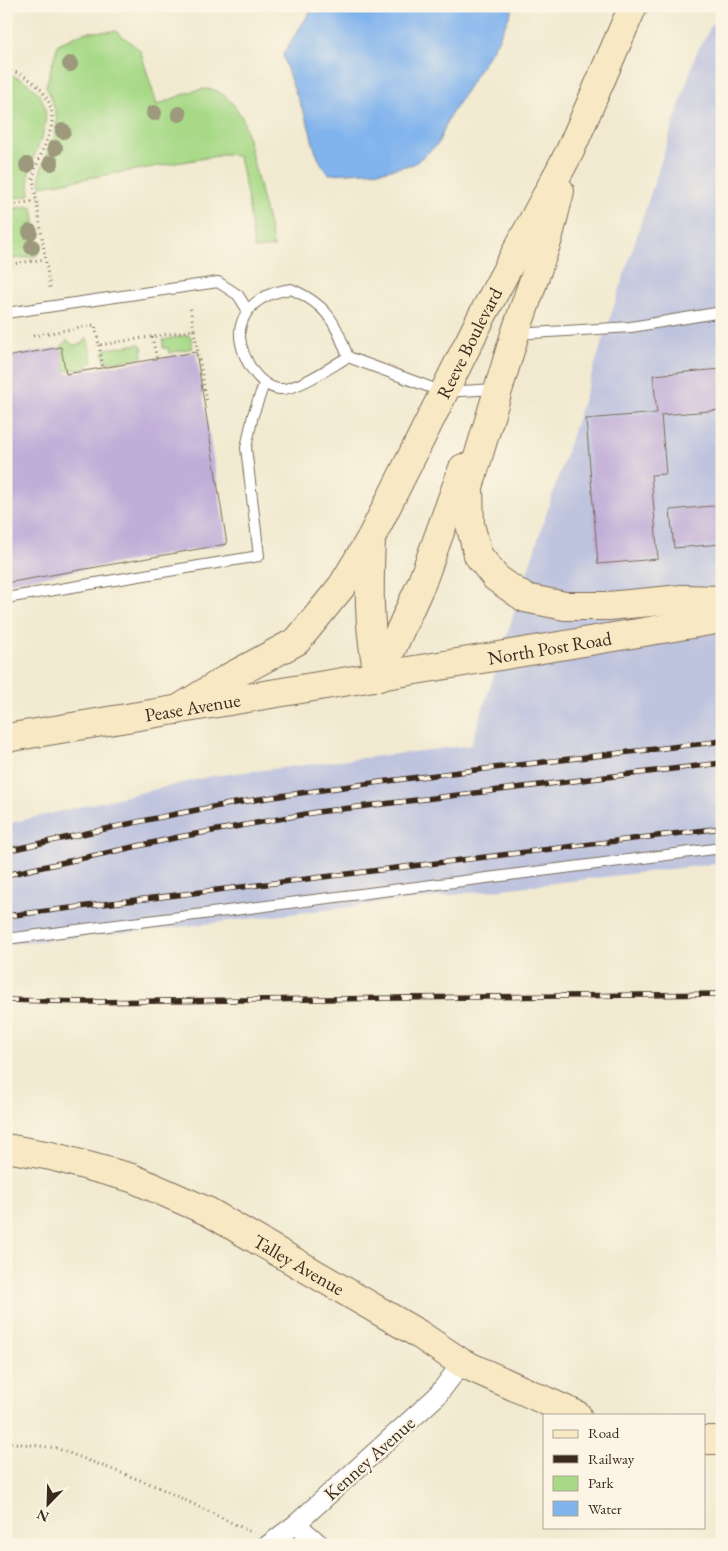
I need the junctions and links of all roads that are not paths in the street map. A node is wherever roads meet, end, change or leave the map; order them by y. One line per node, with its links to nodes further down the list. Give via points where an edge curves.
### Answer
1 (633, 6): 2 (street, Reeve Boulevard)
2 (570, 150): 6 (street, Reeve Boulevard, via 548,239); 10 (street, Reeve Boulevard)
3 (248, 311): 5 (lane, via 238,295 218,282); 7 (lane, via 260,299 275,292 292,290 302,294 331,318 339,329); 8 (lane, via 241,326 242,343 247,361)
4 (722, 312): 6 (lane, via 631,328)
5 (6, 313)
6 (516, 334): 9 (street, Reeve Boulevard)
7 (348, 357): 8 (lane, via 310,380 280,389); 10 (lane)
8 (264, 384): 13 (lane, via 246,448 259,556)
9 (498, 389): 10 (lane); 11 (street, Reeve Boulevard)
10 (443, 392): 12 (street, Reeve Boulevard)
11 (489, 416): 14 (street, via 469,487 470,524 478,555 496,578 525,598 565,606 608,606 682,599); 16 (street, via 463,469 422,582)
12 (371, 538): 16 (street, via 368,590 373,654); 17 (street, Reeve Boulevard, via 342,586 297,641)
13 (6, 598)
14 (722, 600)
15 (722, 619): 16 (street, North Post Road)
16 (379, 678): 17 (street, Pease Avenue)
17 (177, 710): 18 (street, Pease Avenue)
18 (6, 738)
19 (722, 848): 20 (lane)
20 (6, 939)
21 (6, 1148): 22 (street, Talley Avenue, via 51,1156 132,1178 209,1212 417,1333)
22 (462, 1363): 23 (street, Talley Avenue); 26 (street, Kenney Avenue, via 437,1396)
23 (574, 1414)
24 (706, 1440): 25 (street)
25 (722, 1440)
26 (296, 1524): 27 (street, Kenney Avenue); 28 (street)
27 (270, 1544)
28 (320, 1545)

